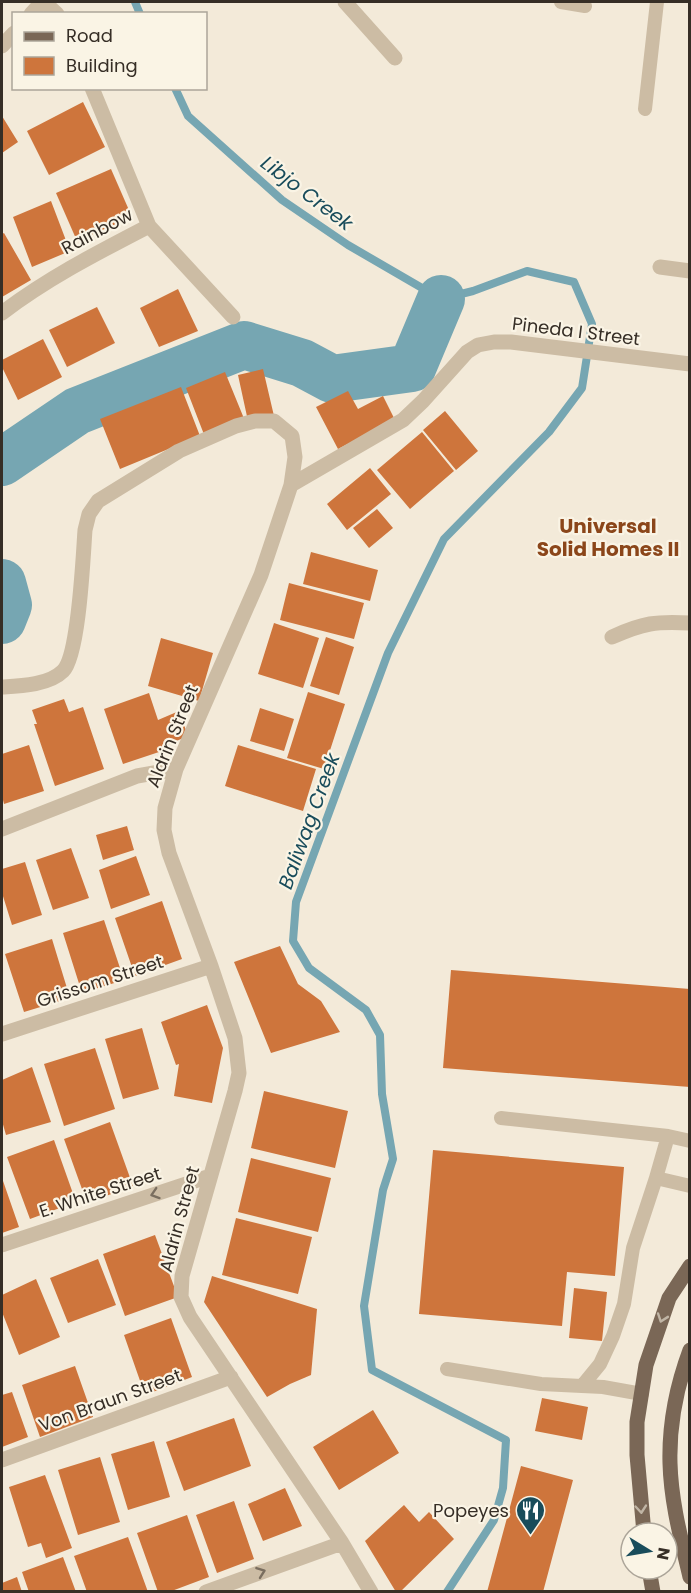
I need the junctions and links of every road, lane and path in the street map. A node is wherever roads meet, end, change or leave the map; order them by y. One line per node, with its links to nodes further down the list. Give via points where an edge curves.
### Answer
1 (43, 2): 6 (street)
2 (345, 2): 7 (street)
3 (561, 2): 5 (lane)
4 (657, 2): 9 (lane)
5 (585, 6)
6 (55, 12)
7 (394, 58)
8 (93, 90): 10 (street, Rainbow)
9 (645, 109)
10 (149, 226): 13 (street, Rainbow, via 66,269); 14 (street)
11 (660, 267): 12 (street)
12 (690, 271)
13 (2, 313)
14 (233, 317)
15 (690, 364): 16 (street, Pineda I Street, via 510,342 478,345 404,420)
16 (291, 485): 19 (street, Aldrin Street, via 296,458 292,436 274,421 255,421 179,452 98,501 85,530 75,637 64,670 51,679); 20 (street, Aldrin Street, via 261,575)
17 (690, 622): 18 (street, via 657,621)
18 (612, 637)
19 (2, 687)
20 (176, 769): 21 (street, via 137,776); 22 (street, Aldrin Street, via 165,808 164,830)
21 (2, 828)
22 (212, 966): 23 (street, Grissom Street); 27 (street, Aldrin Street, via 235,1038 239,1073)
23 (2, 1034)
24 (501, 1118): 25 (lane)
25 (668, 1136): 26 (lane); 28 (lane)
26 (690, 1141)
27 (210, 1176): 30 (street, E. White Street, one-way to 30); 34 (street, Aldrin Street, via 182,1276 181,1297)
28 (656, 1178): 29 (lane); 35 (lane, via 633,1248 624,1304 613,1336 600,1364)
29 (690, 1186)
30 (2, 1245)
31 (690, 1266): 36 (main road, one-way to 36, via 669,1298 646,1365)
32 (690, 1350): 40 (main road, via 682,1370 672,1424 670,1462 675,1513)
33 (447, 1369): 35 (lane, via 541,1384)
34 (231, 1377): 37 (street, Von Braun Street); 39 (street, Aldrin Street)
35 (582, 1386): 36 (lane)
36 (642, 1394): 38 (main road, one-way to 38, via 637,1455)
37 (2, 1460)
38 (643, 1521)
39 (342, 1543): 41 (street, one-way to 39); 42 (street, Aldrin Street)
40 (690, 1576)
41 (206, 1592)
42 (371, 1592)

